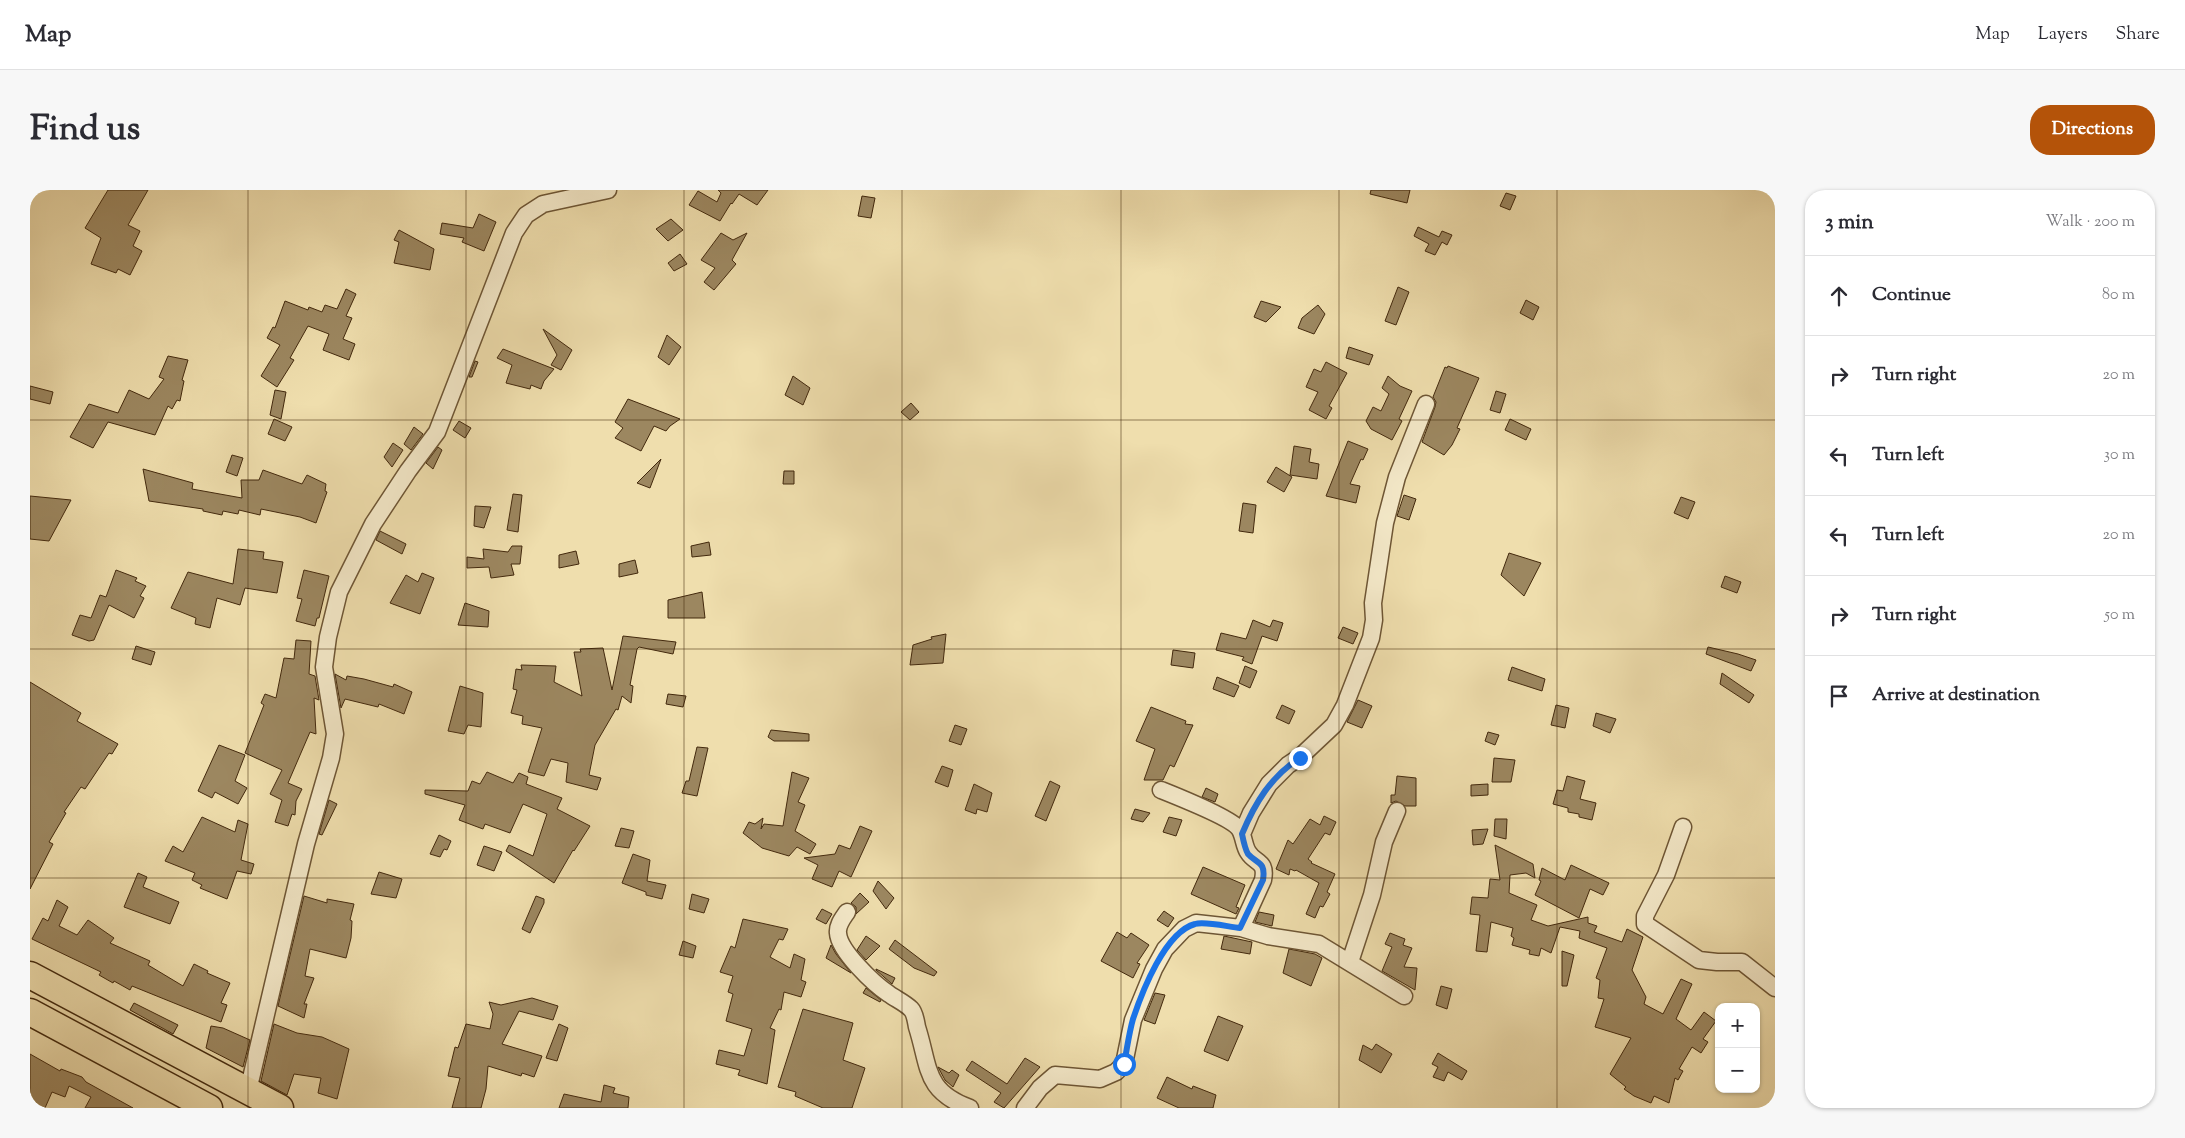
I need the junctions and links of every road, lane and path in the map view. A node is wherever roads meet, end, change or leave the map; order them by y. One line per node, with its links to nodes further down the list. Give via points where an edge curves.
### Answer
1 (608, 190): 14 (street, via 543,204 526,215 518,227 437,432 373,524 339,592 324,667 335,734 331,758 306,844)
2 (1426, 404): 6 (street, via 1397,477 1385,523 1371,638 1345,705 1334,725 1269,784 1250,813)
3 (1161, 790): 6 (street, via 1229,821)
4 (1397, 811): 9 (street, via 1384,842 1372,895)
5 (1683, 827): 11 (street, via 1666,874 1645,916 1645,924 1699,960 1742,962)
6 (1242, 834): 8 (street, via 1248,853 1260,861 1264,873)
7 (847, 912): 17 (street, via 838,933 860,971 912,1010 931,1081 946,1097)
8 (1240, 928): 9 (street, via 1319,944); 18 (street, via 1196,924 1184,929 1154,969 1133,1020 1124,1064 1116,1072 1100,1078 1055,1075)
9 (1350, 962): 12 (street)
10 (30, 975): 14 (highway)
11 (1775, 988)
12 (1404, 996)
13 (30, 1012): 15 (highway)
14 (248, 1091): 16 (highway)
15 (209, 1108)
16 (280, 1108)
17 (970, 1108)
18 (1025, 1108)

